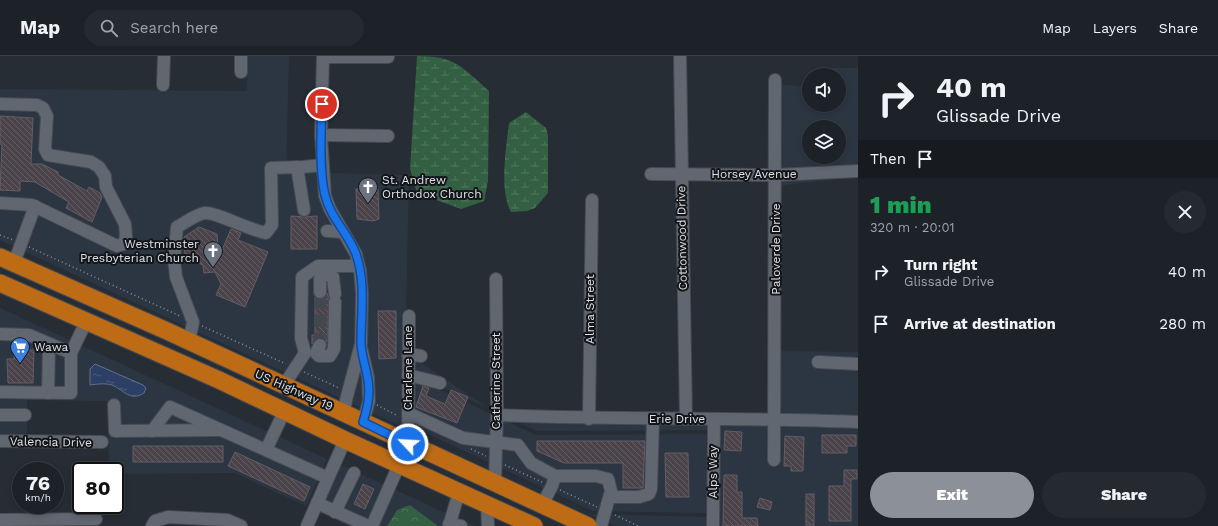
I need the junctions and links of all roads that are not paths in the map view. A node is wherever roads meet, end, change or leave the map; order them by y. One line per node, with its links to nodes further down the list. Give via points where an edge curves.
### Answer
1 (164, 56): 8 (street)
2 (241, 56): 6 (street)
3 (323, 56): 5 (street); 10 (street)
4 (680, 56): 15 (street, Cottonwood Drive)
5 (388, 57)
6 (241, 72)
7 (775, 80): 17 (street, Paloverde Drive)
8 (163, 85)
9 (0, 104): 20 (street, via 37,105 43,108 47,116 45,149 48,155 91,162 100,167 105,176 106,187 125,224 124,244 117,246)
10 (321, 136): 11 (street); 12 (street)
11 (388, 136)
12 (323, 165): 13 (street); 23 (street, via 325,196)
13 (297, 167): 21 (street); 34 (street, via 271,168 272,225 266,232 254,231 205,213 177,227 174,259 176,277 193,322)
14 (858, 172): 17 (street, Horsey Avenue)
15 (681, 173): 16 (street, Horsey Avenue); 17 (street, Horsey Avenue); 58 (street, Cottonwood Drive)
16 (651, 174)
17 (776, 174): 55 (street, Paloverde Drive)
18 (592, 200): 56 (street, Alma Street)
19 (0, 203): 20 (street)
20 (35, 206): 24 (street, via 20,244)
21 (304, 210)
22 (327, 231): 23 (street)
23 (343, 232): 25 (street, via 356,254)
24 (7, 260): 34 (highway, US Highway 19)
25 (358, 266): 26 (street, via 318,266); 36 (street, via 362,294)
26 (302, 277): 27 (street); 37 (street, via 301,338)
27 (320, 278): 30 (street); 37 (street, via 324,275 332,277 335,298 334,349 330,356 319,356)
28 (496, 279): 52 (street, Catherine Street)
29 (0, 283): 32 (highway, US Highway 19)
30 (320, 292)
31 (409, 316): 41 (street, Charlene Lane, via 415,355)
32 (86, 322): 38 (street); 42 (highway, US Highway 19)
33 (0, 334): 35 (street, via 29,335)
34 (189, 342): 44 (highway, US Highway 19)
35 (49, 344): 38 (street); 46 (street)
36 (361, 344): 49 (street); 59 (street, via 368,377 369,401)
37 (314, 350): 44 (street, via 294,367)
38 (71, 353): 46 (street, via 71,393)
39 (818, 362): 40 (street)
40 (858, 364)
41 (408, 375): 43 (street); 53 (street, Charlene Lane)
42 (219, 380): 48 (highway, US Highway 19); 59 (highway, via 268,395 332,424 352,426)
43 (440, 383)
44 (284, 385): 49 (highway, US Highway 19)
45 (0, 392): 46 (street)
46 (48, 393)
47 (114, 405): 62 (street, via 115,431)
48 (284, 412): 63 (highway, US Highway 19); 68 (street)
49 (344, 413): 59 (highway, US Highway 19)
50 (0, 415): 51 (street)
51 (25, 415)
52 (496, 415): 56 (street, Erie Drive); 65 (street, Catherine Street)
53 (408, 417): 65 (street, via 462,438); 67 (street, Charlene Lane)
54 (714, 418): 55 (street, Erie Drive); 58 (street, Erie Drive); 95 (street, Alps Way)
55 (775, 418): 60 (street, Erie Drive); 69 (street, Paloverde Drive)
56 (589, 419): 57 (street, Erie Drive)
57 (653, 419): 58 (street, Erie Drive); 76 (street, via 649,494 639,497)
58 (686, 419)
59 (363, 422): 67 (highway, US Highway 19)
60 (858, 422)
61 (221, 430): 62 (street); 62 (street, via 170,407); 68 (street)
62 (152, 431)
63 (345, 440): 70 (highway, US Highway 19); 72 (street)
64 (0, 441): 66 (street, Valencia Drive)
65 (496, 441): 73 (street, via 518,445 531,463); 74 (street, Catherine Street)
66 (102, 442)
67 (408, 444): 74 (highway, US Highway 19)
68 (266, 450): 72 (street)
69 (774, 460)
70 (399, 465): 75 (highway, US Highway 19); 88 (street)
71 (354, 473): 80 (street)
72 (328, 478): 77 (street)
73 (553, 481): 76 (street, via 604,476 610,484); 79 (street)
74 (495, 483): 79 (highway, US Highway 19)
75 (459, 492): 78 (highway, US Highway 19); 83 (street)
76 (610, 497): 94 (street)
77 (317, 504): 80 (street); 86 (street)
78 (487, 504): 90 (street); 91 (highway, US Highway 19); 92 (highway, via 495,497 502,496)
79 (542, 505): 93 (highway, US Highway 19)
80 (335, 512): 87 (street)
81 (96, 519): 82 (street)
82 (0, 520)
83 (449, 525): 89 (street)
84 (152, 526): 85 (street, via 155,521 168,517 227,520)
85 (242, 526)
86 (307, 526)
87 (368, 526)
88 (372, 526)
89 (461, 526)
90 (488, 526)
91 (534, 526)
92 (568, 526)
93 (588, 526)
94 (601, 526)
95 (713, 526)

